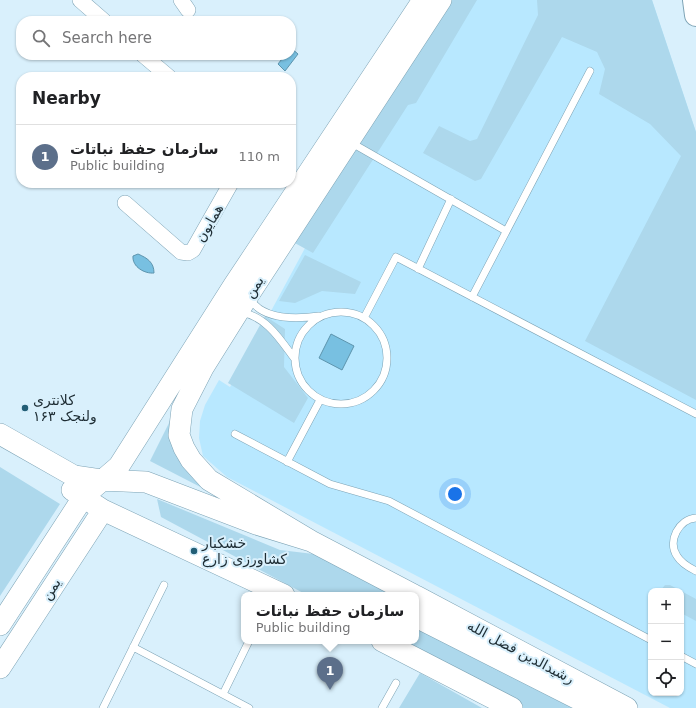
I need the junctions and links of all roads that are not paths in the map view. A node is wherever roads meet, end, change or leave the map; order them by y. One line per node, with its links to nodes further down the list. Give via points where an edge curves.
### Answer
1 (80, 0): 6 (street)
2 (423, 0): 27 (main road, یمن, via 234,285 119,466)
3 (441, 0): 10 (main road, یمن)
4 (694, 0): 5 (highway)
5 (696, 15)
6 (98, 16)
7 (149, 60): 9 (street)
8 (590, 71): 14 (lane)
9 (162, 72)
10 (348, 141): 12 (lane); 17 (main road, یمن)
11 (228, 188): 13 (street, همایون, via 193,250 188,253 181,252)
12 (451, 199): 14 (lane); 15 (lane)
13 (125, 203)
14 (506, 231): 16 (lane)
15 (418, 269): 16 (lane); 19 (lane, via 396,257)
16 (472, 297): 22 (lane)
17 (243, 304): 18 (lane, via 279,316 294,318); 20 (lane, via 251,314 266,323); 31 (main road, یمن, via 203,368 182,409 179,435 191,460 209,480)
18 (323, 315): 19 (lane, via 351,313); 20 (lane, via 311,322 302,332)
19 (364, 318): 21 (lane, via 375,327 383,339 387,367 382,380 374,392 348,405)
20 (294, 358): 21 (lane, via 301,383)
21 (320, 400): 26 (lane)
22 (696, 414)
23 (0, 434): 27 (main road, رشیدالدین فضل الله, via 74,476)
24 (235, 434): 26 (lane)
25 (0, 448): 28 (main road)
26 (287, 462): 39 (lane, via 330,484 389,501)
27 (101, 480): 28 (main road, یمن); 31 (main road, رشیدالدین فضل الله, via 146,482 256,524)
28 (84, 496): 29 (main road); 38 (main road, یمن)
29 (103, 510): 34 (main road); 47 (main road, یمن)
30 (696, 518): 32 (lane, via 683,523 676,532 673,544 676,555 684,564)
31 (311, 541): 35 (main road, رشیدالدین فضل الله)
32 (696, 571)
33 (164, 585): 43 (lane)
34 (278, 592)
35 (407, 592)
36 (419, 598): 55 (main road, رشیدالدین فضل الله)
37 (419, 619): 54 (main road)
38 (0, 625)
39 (648, 638)
40 (248, 644): 49 (lane)
41 (388, 644): 44 (main road)
42 (399, 644): 44 (main road)
43 (133, 647): 49 (lane); 50 (lane)
44 (412, 655): 53 (main road)
45 (684, 658): 46 (lane)
46 (696, 664)
47 (0, 668)
48 (396, 683): 52 (lane)
49 (223, 694): 51 (lane)
50 (103, 708)
51 (249, 708)
52 (382, 708)
53 (512, 708)
54 (596, 708)
55 (627, 708)

